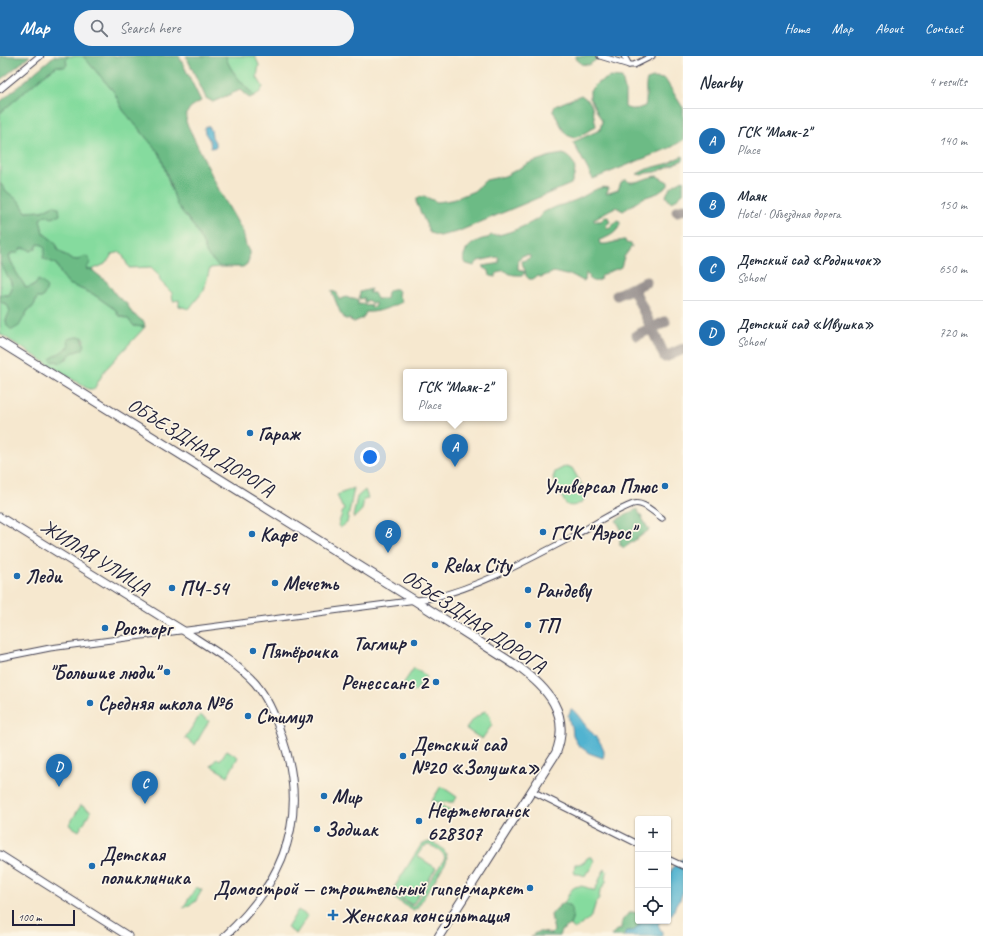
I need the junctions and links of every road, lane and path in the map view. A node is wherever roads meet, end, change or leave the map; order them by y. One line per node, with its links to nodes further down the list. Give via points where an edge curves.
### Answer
1 (40, 56): 7 (street)
2 (600, 56): 3 (street); 6 (street)
3 (609, 56)
4 (624, 56): 6 (street)
5 (652, 56): 6 (street)
6 (629, 65)
7 (0, 89)
8 (0, 342): 11 (main road, ОБЪЕЗДНАЯ ДОРОГА)
9 (0, 517): 12 (main road, ЖИЛАЯ УЛИЦА)
10 (662, 518): 11 (street, via 639,503 633,504 489,579 447,594)
11 (414, 600): 12 (street); 14 (main road, ОБЪЕЗДНАЯ ДОРОГА, via 531,676 544,688 555,704 560,720 560,741 556,754)
12 (184, 631): 13 (street, via 50,648); 20 (main road, ЖИЛАЯ УЛИЦА, via 242,672 258,688 269,704 280,730 292,775 292,819 282,860 258,902)
13 (0, 658)
14 (532, 791): 15 (street); 21 (main road, ОБЪЕЗДНАЯ ДОРОГА)
15 (635, 842)
16 (0, 855): 19 (main road)
17 (671, 860): 18 (street)
18 (683, 866)
19 (128, 936)
20 (225, 936)
21 (439, 936)

